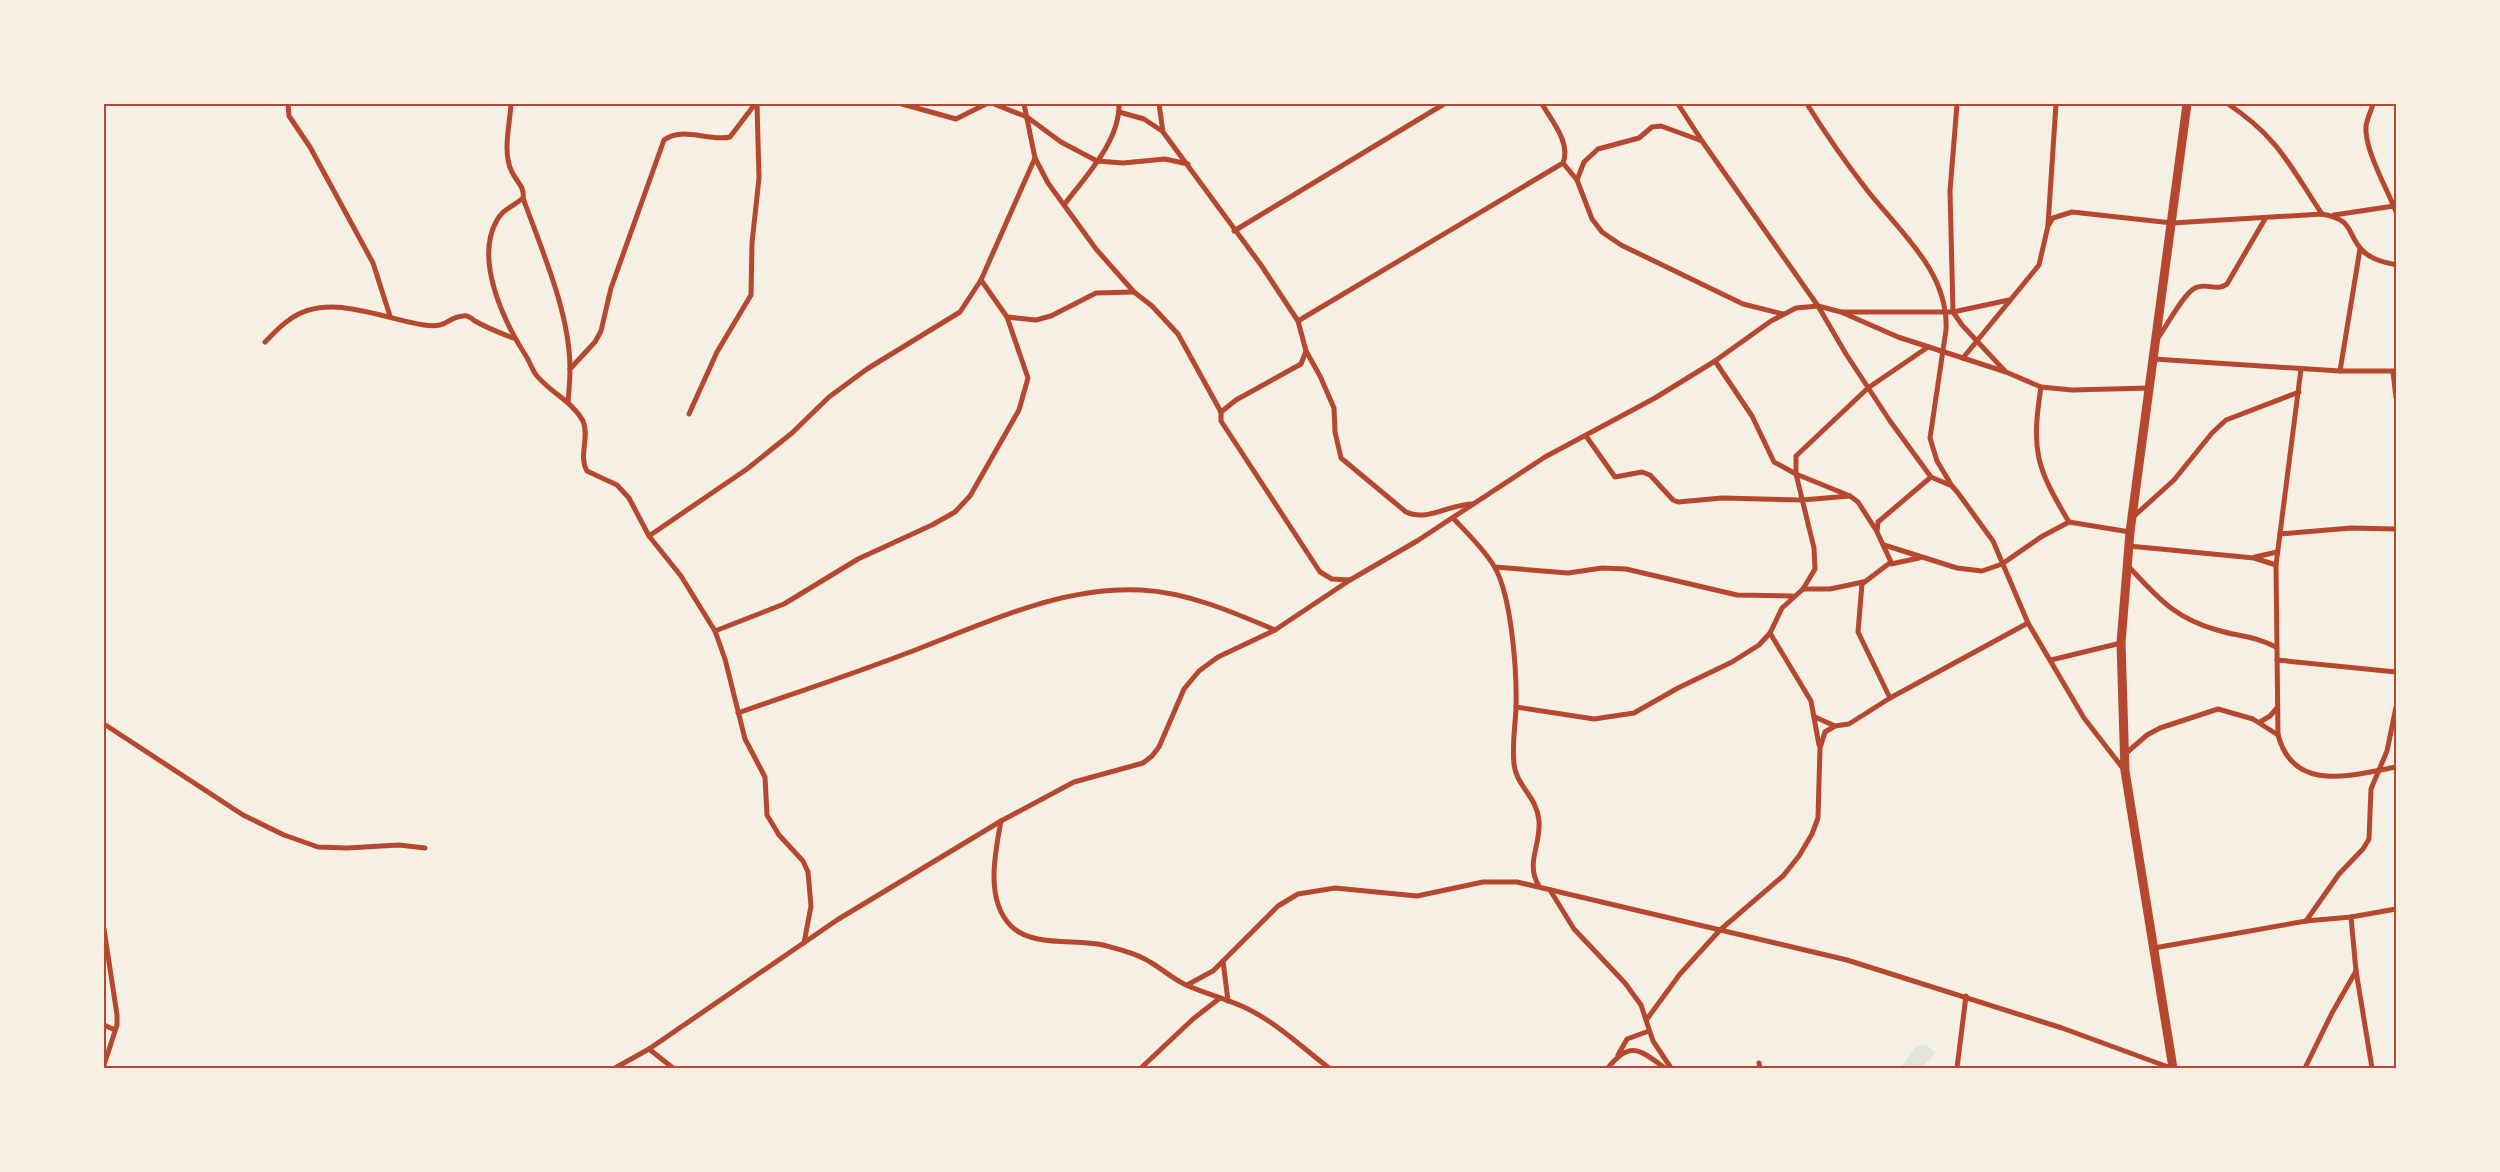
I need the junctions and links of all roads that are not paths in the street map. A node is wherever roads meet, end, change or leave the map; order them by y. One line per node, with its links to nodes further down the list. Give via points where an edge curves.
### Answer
1 (288, 104): 46 (street, via 289,116 373,263)
2 (511, 104): 28 (street, via 508,156 511,171 523,189)
3 (756, 104): 59 (street, via 730,137 676,134 664,140 611,288 601,331); 71 (street, via 759,178 751,295 717,352)
4 (902, 104): 5 (street, via 956,119)
5 (986, 104)
6 (994, 104): 20 (street)
7 (1023, 104): 20 (street)
8 (1119, 104): 19 (street)
9 (1159, 104): 21 (street)
10 (1443, 104): 36 (street)
11 (1542, 104): 25 (street, via 1562,139 1566,155)
12 (1678, 104): 22 (street)
13 (1810, 104): 44 (street, via 1865,188 1930,267)
14 (1957, 104): 44 (street, via 1950,192)
15 (2056, 104): 35 (street)
16 (2187, 104): 34 (highway)
17 (2228, 104): 31 (street, via 2270,137)
18 (2373, 104): 30 (street, via 2366,133)
19 (1119, 112): 21 (street, via 1144,119); 24 (street)
20 (1027, 117): 23 (street); 24 (street, via 1061,142)
21 (1163, 132): 26 (street)
22 (1702, 141): 27 (street, via 1661,126 1652,127 1639,138 1598,149 1584,162); 42 (street)
23 (1035, 158): 29 (street); 39 (street)
24 (1097, 161): 26 (street, via 1165,159); 29 (street)
25 (1563, 163): 27 (street); 48 (street)
26 (1188, 164): 36 (street)
27 (1577, 180): 45 (street, via 1592,219 1602,232 1621,245 1743,304)
28 (523, 198): 49 (street, via 501,213 489,243 496,289); 59 (street, via 564,324)
29 (1064, 205): 40 (street)
30 (2396, 209): 32 (street)
31 (2322, 214): 32 (street); 33 (street)
32 (2332, 216): 37 (street, via 2351,228)
33 (2265, 219): 34 (street); 51 (street, via 2227,284 2192,289)
34 (2172, 223): 35 (street, via 2072,212 2053,218); 51 (highway)
35 (2048, 226): 41 (street, via 2039,265)
36 (1234, 231): 48 (street)
37 (2360, 249): 38 (street, via 2379,261); 61 (street)
38 (2396, 265)
39 (981, 280): 47 (street); 86 (street, via 960,312 867,369 747,469)
40 (1134, 292): 47 (street, via 1096,293 1036,320); 70 (street, via 1178,334)
41 (2011, 300): 44 (street); 50 (street)
42 (1818, 306): 43 (street); 45 (street); 65 (street)
43 (1841, 312): 44 (street); 53 (street)
44 (1950, 312): 50 (street); 55 (street)
45 (1783, 314): 58 (street)
46 (390, 316): 49 (street, via 440,326 467,316); 52 (street, via 326,307 308,310 290,319)
47 (1007, 317): 103 (street, via 1025,365 1026,390 1019,410 970,496 955,512 858,559 784,604)
48 (1298, 321): 54 (street)
49 (513, 338): 69 (street, via 536,375)
50 (1976, 341): 56 (street); 63 (street)
51 (2157, 341): 57 (highway)
52 (265, 342)
53 (1928, 347): 55 (street); 65 (street)
54 (1306, 351): 70 (street, via 1301,364); 78 (street, via 1334,408 1341,458 1415,516)
55 (1943, 353): 56 (street); 75 (street, via 1930,438 1937,461)
56 (1964, 358): 63 (street)
57 (2154, 359): 60 (street); 66 (highway)
58 (1715, 361): 72 (street); 73 (street, via 1752,416 1774,462)
59 (570, 369): 69 (street)
60 (2301, 369): 61 (street); 67 (street)
61 (2340, 371): 62 (street)
62 (2395, 371): 68 (street)
63 (2006, 372): 64 (street)
64 (2041, 387): 66 (street); 81 (street, via 2036,451 2043,474)
65 (1868, 388): 73 (street, via 1796,456); 74 (street)
66 (2150, 388): 80 (highway)
67 (2299, 392): 80 (street, via 2226,420 2174,480); 85 (street)
68 (2397, 398)
69 (568, 402): 86 (street, via 584,423 587,471 623,490)
70 (1221, 412): 97 (street, via 1226,430 1320,572 1332,579)
71 (689, 414)
72 (1586, 436): 77 (street, via 1616,477 1642,472 1650,475 1678,502 1722,498); 78 (street, via 1545,457)
73 (1796, 474): 76 (street); 77 (street)
74 (1931, 477): 75 (street); 83 (street, via 1878,522)
75 (1952, 486): 93 (street, via 1992,541)
76 (1850, 496): 77 (street); 83 (street)
77 (1802, 500): 99 (street, via 1815,562 1813,575)
78 (1474, 503): 79 (street)
79 (1453, 518): 96 (street); 97 (street)
80 (2132, 518): 84 (highway)
81 (2069, 522): 84 (street); 93 (street)
82 (2397, 529): 85 (street)
83 (1877, 531): 87 (street)
84 (2130, 532): 88 (highway)
85 (2280, 534): 89 (street)
86 (649, 536): 103 (street, via 681,576)
87 (1884, 545): 90 (street); 92 (street)
88 (2129, 546): 91 (street); 94 (highway)
89 (2277, 552): 91 (street); 95 (street)
90 (1921, 558): 92 (street); 93 (street, via 1974,571)
91 (2254, 558): 95 (street)
92 (1891, 564): 98 (street)
93 (2002, 564): 101 (street)
94 (2127, 565): 105 (highway); 106 (street, via 2171,610 2185,618)
95 (2276, 565): 106 (street)
96 (1495, 567): 100 (street, via 1568,573 1626,569 1737,595); 112 (street, via 1510,628)
97 (1350, 580): 102 (street)
98 (1863, 582): 99 (street, via 1830,589); 110 (street, via 1858,632)
99 (1803, 589): 100 (street)
100 (1793, 596): 104 (street, via 1782,608)
101 (2028, 623): 107 (street); 110 (street)
102 (1275, 630): 114 (street, via 1168,593 1104,591 1047,600); 125 (street, via 1218,657 1199,671 1179,698 1159,747 1143,763 1074,782)
103 (715, 632): 114 (street)
104 (1770, 633): 112 (street, via 1732,662 1634,713 1594,719); 115 (street, via 1811,701)
105 (2121, 643): 107 (street); 121 (highway)
106 (2276, 646): 108 (street)
107 (2051, 660): 124 (street, via 2084,718)
108 (2277, 660): 109 (street); 113 (street)
109 (2397, 672)
110 (1890, 698): 118 (street, via 1849,724)
111 (2397, 706): 123 (street)
112 (1516, 707): 127 (street, via 1514,764 1516,777 1537,809 1539,823 1532,870)
113 (2277, 708): 116 (street); 119 (street)
114 (738, 713): 134 (street, via 745,739 765,777 766,815 808,872 811,906)
115 (1815, 717): 118 (street); 120 (street)
116 (2260, 722): 119 (street); 121 (street, via 2218,709 2160,728)
117 (104, 724): 126 (street, via 243,814 284,835 318,847)
118 (1835, 726): 120 (street, via 1825,732)
119 (2278, 735): 123 (street, via 2281,749 2294,766 2309,772 2336,777)
120 (1820, 748): 133 (street, via 1818,818 1812,834 1783,876)
121 (2124, 755): 124 (highway)
122 (2397, 767): 123 (street)
123 (2380, 770): 131 (street, via 2371,789 2369,839)
124 (2125, 771): 136 (highway)
125 (1001, 821): 134 (street); 139 (street, via 996,884 1000,911 1011,926 1041,940 1083,941 1119,950 1150,962)
126 (425, 848)
127 (1539, 886): 128 (street); 137 (street, via 1483,882 1417,896 1335,888 1310,891 1278,906)
128 (1551, 890): 133 (street); 143 (street, via 1574,928 1625,983)
129 (2397, 909): 130 (street)
130 (2351, 917): 131 (street); 138 (street)
131 (2306, 921): 136 (street)
132 (104, 929): 135 (street)
133 (1720, 930): 140 (street, via 1847,960); 143 (street, via 1680,974)
134 (804, 943): 147 (street)
135 (105, 947): 145 (street, via 116,1006)
136 (2152, 948): 158 (highway)
137 (1223, 961): 139 (street); 142 (street)
138 (2356, 971): 159 (street); 160 (street)
139 (1186, 985): 141 (street)
140 (1966, 996): 157 (street); 158 (street)
141 (1220, 998): 142 (street); 152 (street)
142 (1228, 1001): 153 (street, via 1272,1022)
143 (1647, 1019): 146 (street)
144 (104, 1025): 145 (street)
145 (115, 1030): 149 (street)
146 (1649, 1031): 148 (street, via 1627,1039); 156 (street)
147 (649, 1049): 150 (street); 151 (street)
148 (1617, 1057): 154 (street); 155 (street, via 1636,1050)
149 (104, 1065)
150 (615, 1068)
151 (673, 1068)
152 (1142, 1068)
153 (1329, 1068)
154 (1608, 1068)
155 (1665, 1068)
156 (1671, 1068)
157 (1957, 1068)
158 (2172, 1068)
159 (2305, 1068)
160 (2372, 1068)

